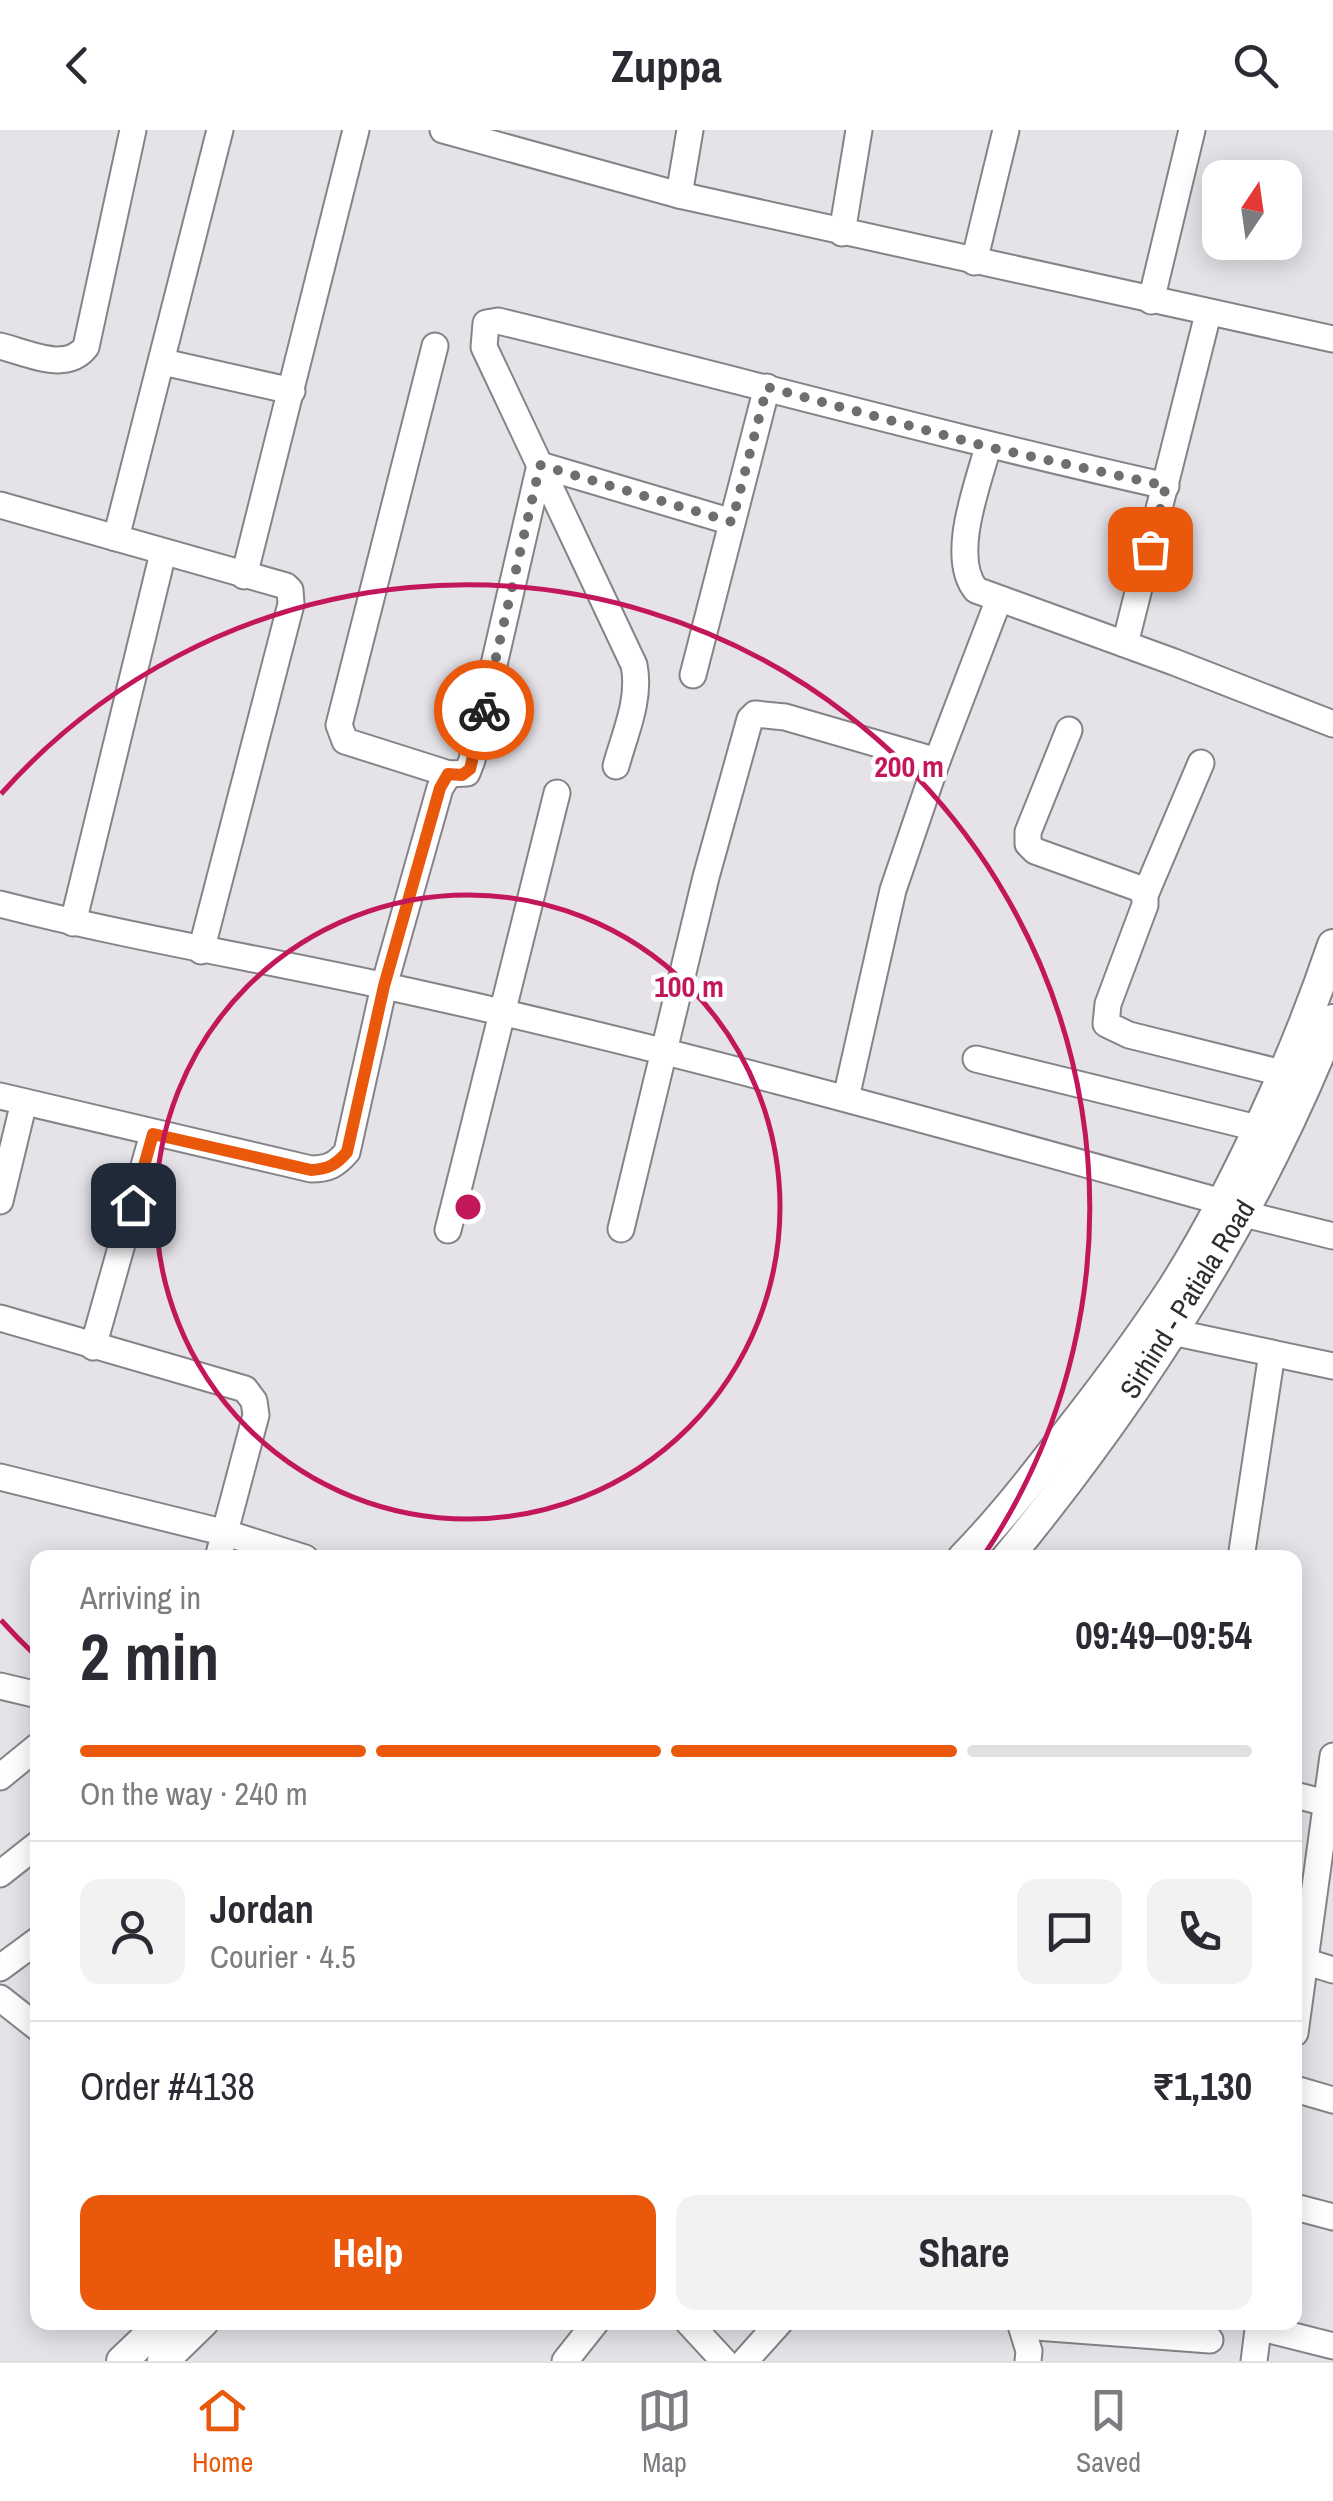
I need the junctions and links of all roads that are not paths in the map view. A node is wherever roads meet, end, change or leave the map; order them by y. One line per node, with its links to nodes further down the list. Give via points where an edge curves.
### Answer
1 (133, 130): 15 (street, via 86,347 61,361)
2 (220, 130): 17 (street)
3 (356, 130): 19 (street)
4 (443, 130): 9 (street)
5 (690, 130): 9 (street)
6 (858, 130): 10 (street)
7 (1006, 130): 11 (street)
8 (1192, 130): 12 (street)
9 (679, 195): 10 (street)
10 (842, 233): 11 (street)
11 (974, 262): 12 (street)
12 (1151, 301): 13 (street)
13 (1208, 314): 14 (street); 22 (street)
14 (1333, 339)
15 (0, 346)
16 (435, 346): 36 (street, via 339,726 355,745)
17 (164, 362): 19 (street); 25 (street)
18 (767, 387): 20 (street); 21 (street, via 492,320 484,347); 24 (street)
19 (292, 391): 27 (street)
20 (988, 447): 22 (street); 28 (street, via 967,522 965,566 976,590)
21 (540, 465): 24 (street); 35 (street, via 634,665 636,697); 36 (street, via 470,769)
22 (1166, 486): 29 (street)
23 (0, 505): 25 (street)
24 (732, 522): 30 (street)
25 (116, 538): 26 (street)
26 (163, 552): 27 (street); 40 (street)
27 (244, 576): 42 (street, via 286,586 291,604)
28 (999, 599): 29 (street); 33 (street)
29 (1125, 644): 31 (street)
30 (693, 675)
31 (1333, 724)
32 (1070, 730): 38 (street, via 1028,844)
33 (936, 761): 46 (street, via 784,716 755,714); 49 (street, via 893,890)
34 (1201, 763): 38 (street)
35 (616, 766)
36 (448, 774): 43 (street)
37 (557, 793): 44 (street)
38 (1145, 895): 48 (street, via 1106,1024)
39 (0, 904): 40 (street)
40 (73, 923): 42 (street)
41 (1333, 945): 48 (main road)
42 (201, 951): 43 (street)
43 (384, 986): 44 (street); 52 (street, via 347,1152 338,1163 311,1170)
44 (504, 1014): 46 (street); 56 (street)
45 (1333, 1020): 54 (main road, Sirhind - Patiala Road, via 1295,1110)
46 (662, 1053): 49 (street); 55 (street)
47 (976, 1059): 51 (street)
48 (1282, 1073): 51 (main road)
49 (846, 1098): 54 (street)
50 (12, 1099): 52 (street); 53 (street)
51 (1257, 1128): 54 (main road)
52 (153, 1134): 60 (street)
53 (0, 1201)
54 (1233, 1208): 57 (street); 59 (main road, Sirhind - Patiala Road); 66 (main road)
55 (621, 1228)
56 (448, 1230)
57 (1333, 1236)
58 (0, 1318): 60 (street)
59 (1172, 1332): 61 (street); 67 (main road, Sirhind - Patiala Road)
60 (93, 1347): 64 (street, via 230,1382 254,1400)
61 (1272, 1353): 62 (street); 68 (street)
62 (1333, 1366)
63 (0, 1477): 64 (street)
64 (222, 1545): 65 (street)
65 (254, 1550)
66 (982, 1550)
67 (1014, 1550)
68 (1242, 1550)
69 (0, 1686): 70 (street)
70 (30, 1693)
71 (30, 1753): 73 (street)
72 (1333, 1756): 75 (street)
73 (0, 1777)
74 (1302, 1798): 75 (street)
75 (1328, 1811): 79 (street)
76 (30, 1850): 77 (street)
77 (0, 1874)
78 (30, 1946): 80 (street)
79 (1304, 1961): 81 (street); 82 (street)
80 (0, 1968)
81 (1333, 1970)
82 (1302, 1977)
83 (0, 1998): 84 (street)
84 (30, 2022)
85 (1302, 2091): 86 (street)
86 (1333, 2100)
87 (1302, 2209): 88 (street)
88 (1333, 2216)
89 (155, 2330): 100 (main road)
90 (195, 2330): 101 (main road)
91 (590, 2330): 102 (street)
92 (695, 2330): 103 (street)
93 (773, 2330): 104 (street)
94 (1024, 2330): 105 (street)
95 (1092, 2330): 98 (street)
96 (1257, 2330): 106 (street)
97 (1276, 2330): 99 (street)
98 (1210, 2340)
99 (1333, 2346)
100 (122, 2361)
101 (162, 2361)
102 (565, 2361)
103 (724, 2361)
104 (745, 2361)
105 (1028, 2361)
106 (1254, 2361)

